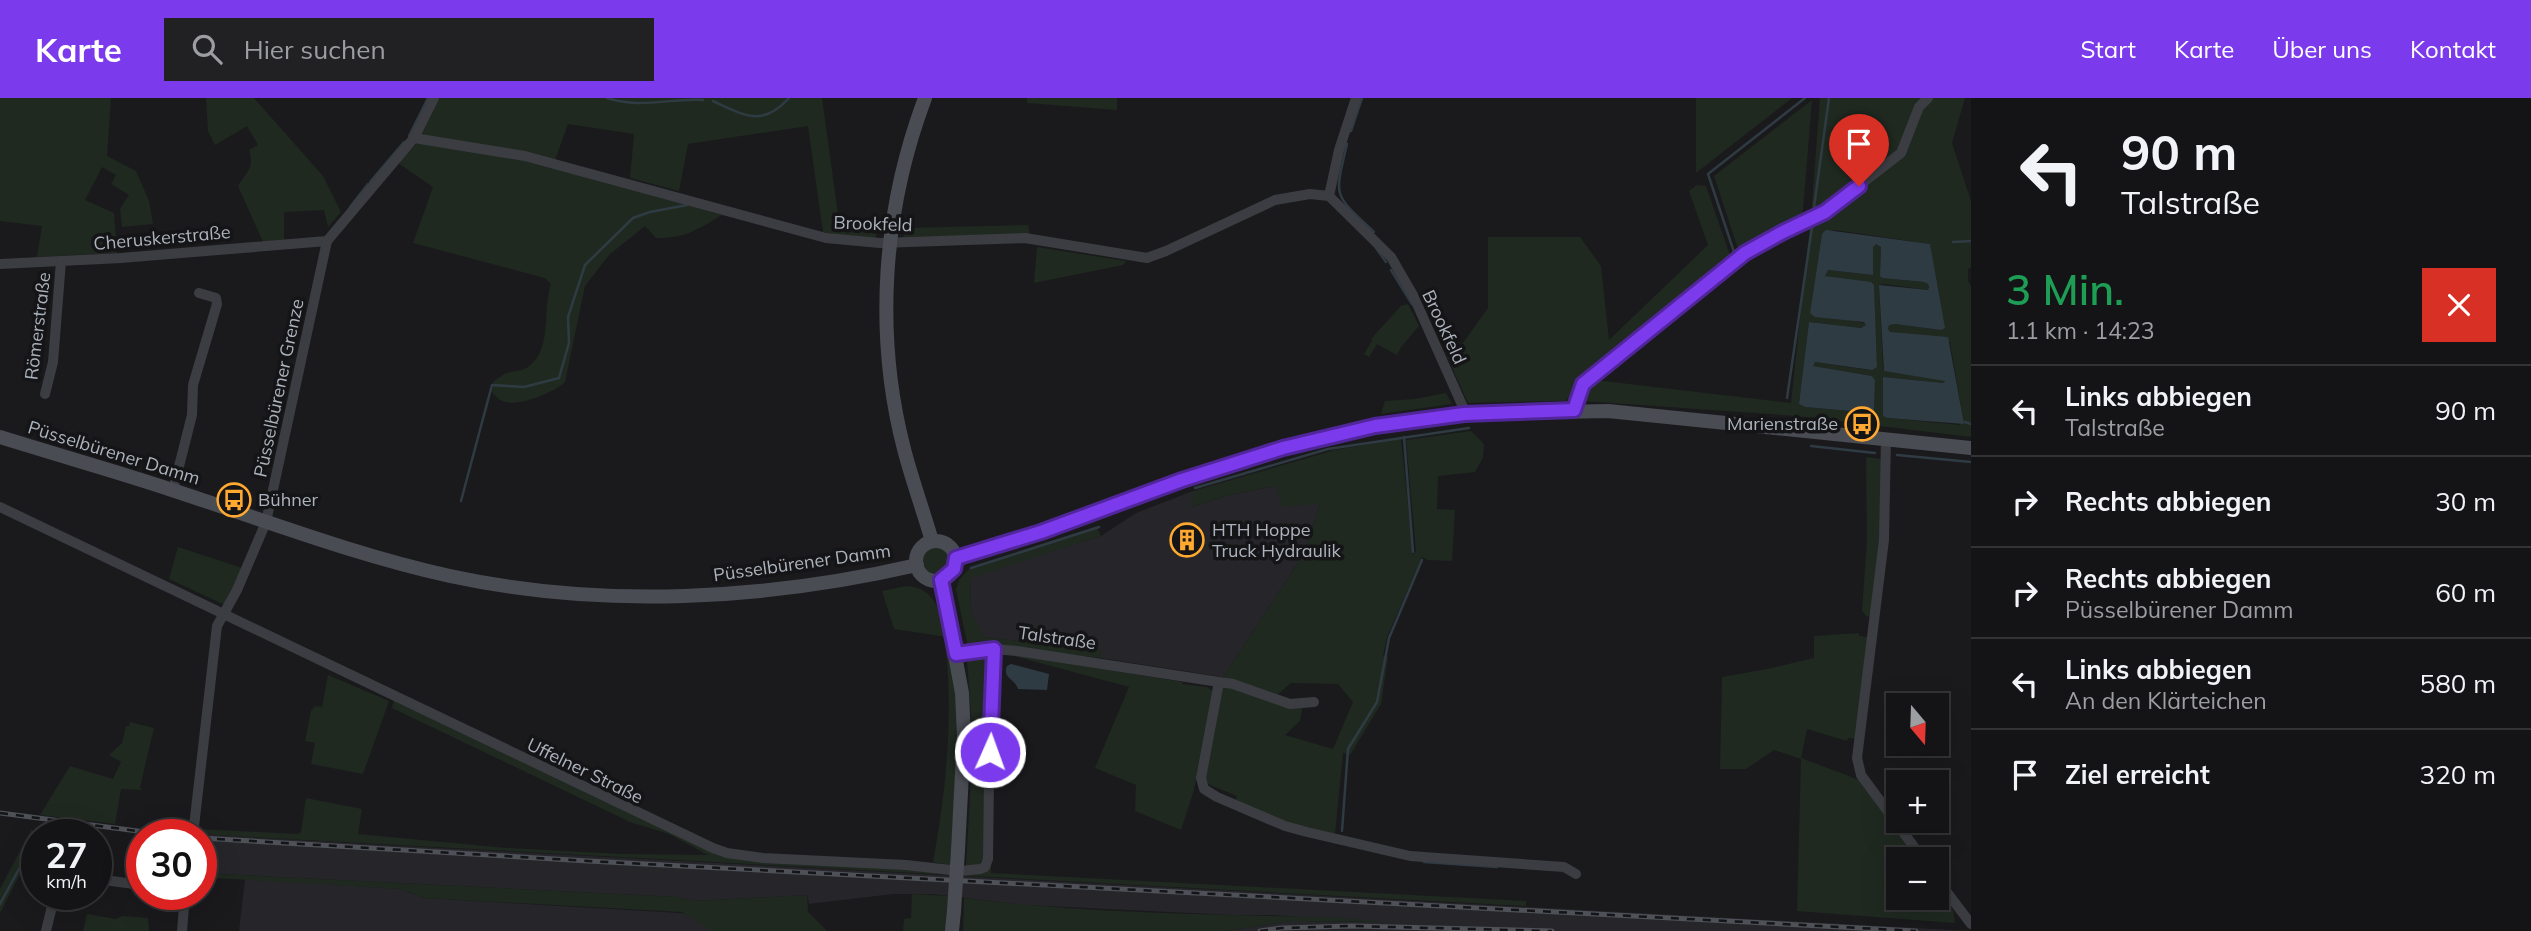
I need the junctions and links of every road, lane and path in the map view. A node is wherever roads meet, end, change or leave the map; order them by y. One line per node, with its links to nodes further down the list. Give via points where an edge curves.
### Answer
1 (434, 98): 5 (street, Püsselbürener Grenze)
2 (925, 98): 8 (main road, via 897,188)
3 (1356, 98): 6 (street)
4 (1928, 98): 13 (street, via 1919,107 1901,153 1825,212 1745,253 1583,384)
5 (414, 138): 7 (street, Püsselbürener Grenze); 8 (street, Brookfeld, via 525,156 826,238)
6 (1329, 196): 8 (street, Brookfeld, via 1275,200 1147,258 1025,238); 14 (street, Brookfeld, via 1391,257 1413,295)
7 (327, 241): 9 (street, Cheruskerstraße); 20 (street, Püsselbürener Grenze)
8 (889, 242): 21 (main road, via 886,326 892,389 904,449)
9 (61, 261): 10 (street, Cheruskerstraße); 12 (street, Römerstraße, via 53,362)
10 (0, 264)
11 (199, 293): 18 (street, via 216,298 217,304 193,385 192,415)
12 (45, 394)
13 (1574, 410): 14 (main road); 16 (main road)
14 (1464, 414): 22 (main road, via 1375,426 1283,448)
15 (0, 437): 18 (main road, Püsselbürener Damm)
16 (1886, 438): 17 (main road); 31 (street, via 1884,540 1857,758 1861,775)
17 (1971, 447)
18 (173, 490): 20 (main road, Püsselbürener Damm)
19 (0, 507): 25 (street, Uffelner Straße)
20 (266, 522): 23 (main road, Püsselbürener Damm, via 448,575 551,592 609,596 757,591); 25 (street, Püsselbürener Grenze)
21 (932, 541): 22 (main road, via 950,546); 23 (main road, via 921,548)
22 (956, 558): 24 (main road, via 954,569)
23 (917, 565): 24 (main road, via 928,579)
24 (941, 580): 27 (main road)
25 (223, 614): 26 (street, Uffelner Straße, via 713,848 763,858 960,871 985,867 988,859); 30 (street, Püsselbürener Grenze)
26 (994, 649): 27 (street, Talstraße); 28 (street, Talstraße)
27 (956, 654): 39 (main road, bridge, via 964,735)
28 (1219, 682): 29 (street, Talstraße, via 1290,704); 32 (street, via 1201,778 1204,789 1217,797 1285,826 1410,856 1564,867)
29 (1314, 702)
30 (194, 819)
31 (1914, 847)
32 (1576, 874)
33 (1949, 895): 36 (street)
34 (51, 910): 37 (street)
35 (183, 910): 38 (street)
36 (1971, 924)
37 (46, 931)
38 (181, 931)
39 (952, 931)

